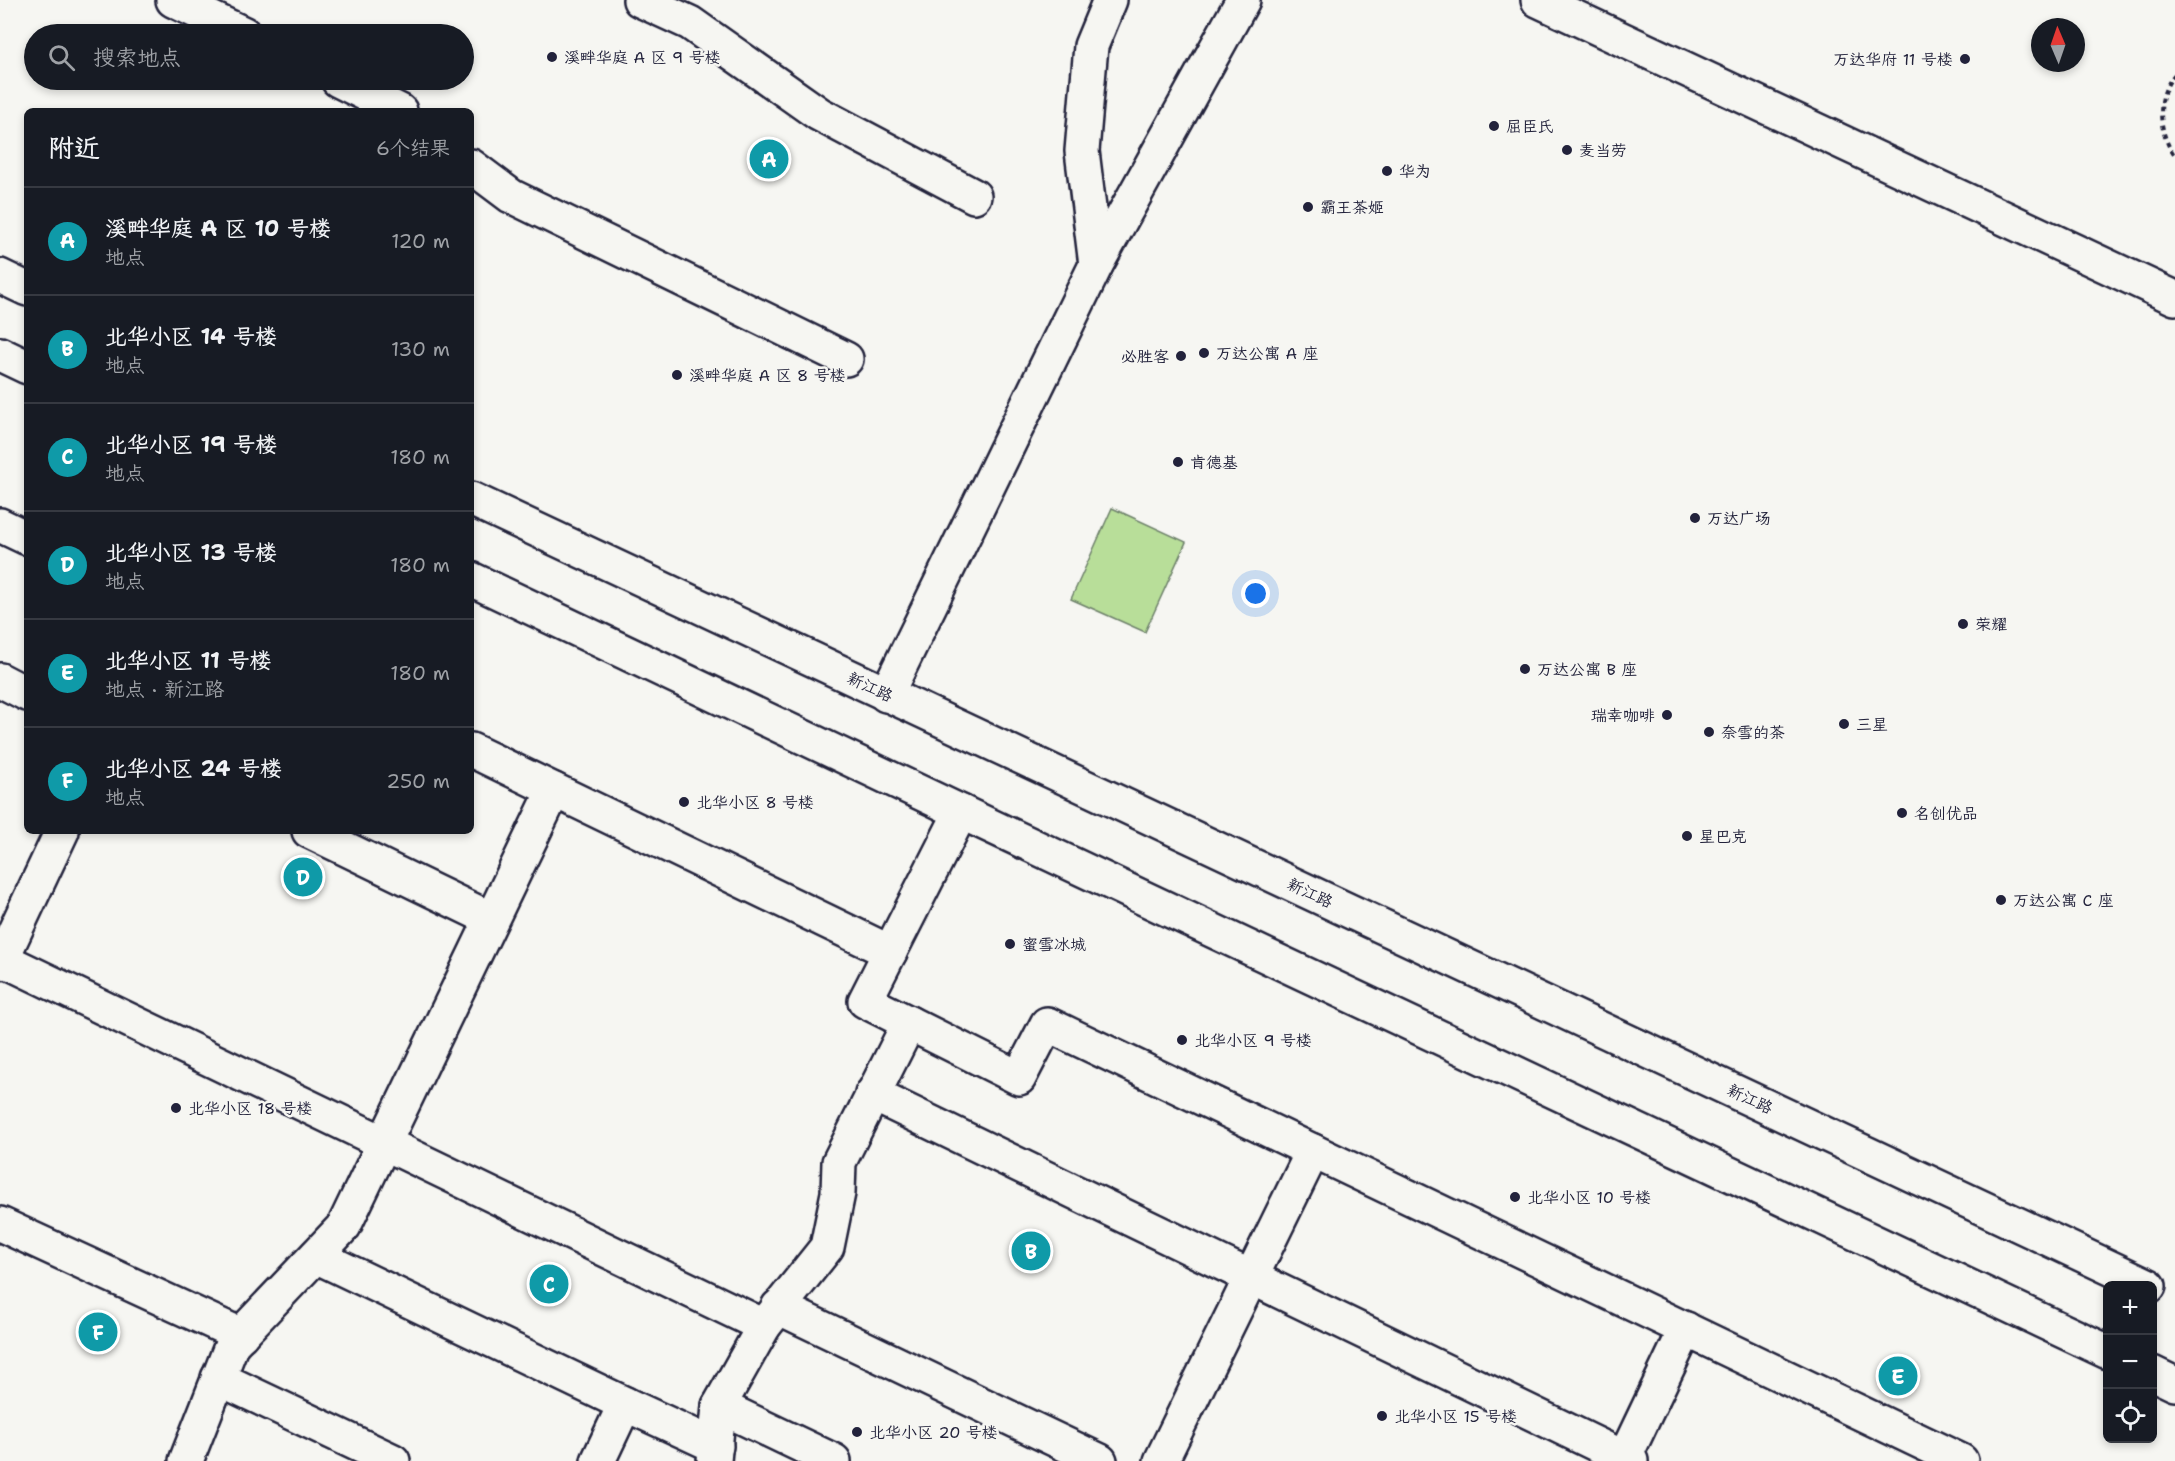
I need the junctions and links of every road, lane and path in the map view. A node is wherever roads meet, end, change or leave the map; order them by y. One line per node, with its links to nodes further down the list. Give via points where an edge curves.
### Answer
1 (173, 0): 6 (street)
2 (640, 0): 12 (street, via 690,23 819,114)
3 (1110, 0): 13 (street, via 1091,45 1082,151)
4 (1244, 0): 13 (street)
5 (1538, 0): 16 (street)
6 (223, 24)
7 (2175, 74): 10 (path, via 2162,101 2161,125)
8 (358, 90): 9 (street)
9 (394, 108)
10 (2175, 156)
11 (474, 168): 18 (street, via 511,196)
12 (974, 196)
13 (1096, 265): 26 (street)
14 (0, 276): 15 (street)
15 (24, 288)
16 (2175, 298)
17 (0, 354): 19 (street)
18 (846, 359)
19 (24, 366)
20 (474, 500): 26 (street, 新江路)
21 (0, 525): 22 (street)
22 (24, 536)
23 (474, 580): 29 (street)
24 (0, 680): 25 (street)
25 (24, 692)
26 (886, 695): 42 (street, 新江路)
27 (474, 751): 28 (street)
28 (554, 790): 32 (street); 33 (street)
29 (961, 812): 33 (street); 48 (street)
30 (61, 834): 34 (street)
31 (315, 834): 32 (street)
32 (491, 919): 37 (street)
33 (890, 952): 35 (street, via 866,1001)
34 (1, 960): 37 (street)
35 (909, 1023): 36 (street); 38 (street, via 1019,1078 1047,1024)
36 (872, 1094): 41 (street); 45 (street, via 839,1162 838,1193 827,1247)
37 (384, 1143): 40 (street, via 344,1226); 45 (street)
38 (1313, 1151): 41 (street); 46 (street)
39 (0, 1224): 47 (street)
40 (316, 1256): 47 (street); 52 (street)
41 (1251, 1277): 55 (street); 61 (street)
42 (2140, 1281)
43 (2157, 1289): 44 (street, 新江路)
44 (2175, 1298)
45 (771, 1317): 53 (street); 60 (street)
46 (1686, 1329): 55 (street); 62 (street)
47 (241, 1335): 50 (street, via 232,1344)
48 (2103, 1350)
49 (2157, 1375): 51 (street)
50 (218, 1378): 56 (street); 57 (street)
51 (2175, 1384)
52 (625, 1404): 54 (street); 58 (street)
53 (719, 1406): 54 (street); 59 (street)
54 (715, 1454)
55 (1626, 1460)
56 (186, 1461)
57 (393, 1461)
58 (598, 1461)
59 (834, 1461)
60 (1100, 1461)
61 (1161, 1461)
62 (1961, 1461)

